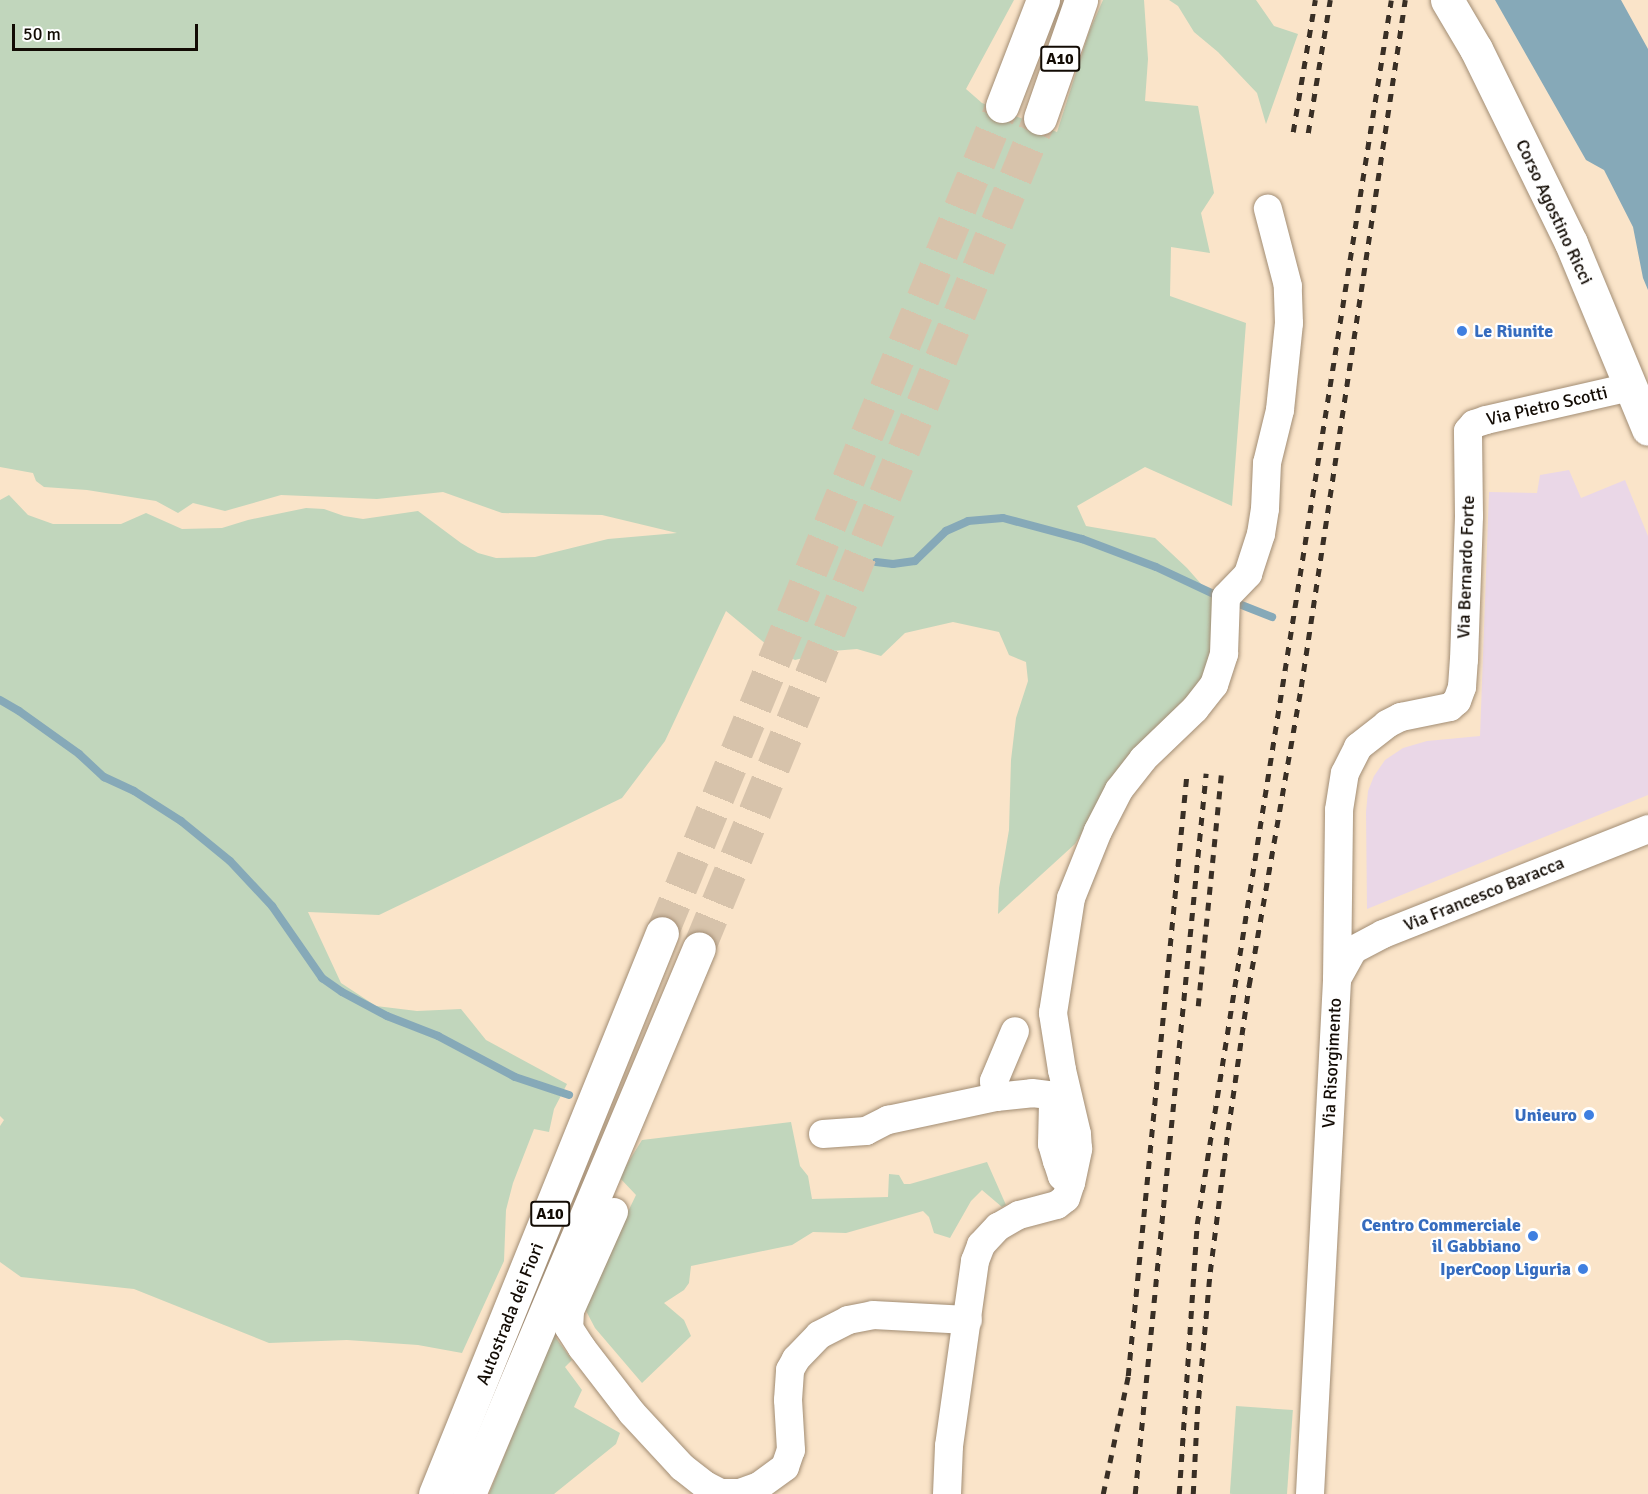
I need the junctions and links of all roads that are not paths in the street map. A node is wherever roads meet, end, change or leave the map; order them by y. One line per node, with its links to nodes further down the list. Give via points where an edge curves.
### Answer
1 (1043, 0): 4 (main road, A10)
2 (1080, 0): 5 (main road, A10)
3 (1447, 0): 7 (main road, Corso Agostino Ricci, via 1476,49 1571,243)
4 (1002, 106)
5 (1040, 118)
6 (1268, 209): 18 (street, via 1288,286 1289,323 1280,410 1267,463 1261,534 1248,574 1226,597 1224,654 1214,685 1143,759 1119,790 1071,898 1053,1013 1077,1134)
7 (1630, 387): 8 (main road, Corso Agostino Ricci); 9 (street, Via Pietro Scotti, via 1486,420)
8 (1648, 429)
9 (1468, 431): 10 (street, Via Bernardo Forte, via 1464,660)
10 (1457, 701): 14 (street, Via Risorgimento, via 1450,707 1401,717 1387,724 1365,740 1350,759 1340,791)
11 (1648, 829): 14 (street, Via Francesco Baracca, via 1383,934 1353,950)
12 (662, 933): 21 (main road, Autostrada dei Fiori / A10)
13 (699, 948): 22 (main road, Autostrada dei Fiori / A10)
14 (1337, 980): 24 (street, Via Risorgimento)
15 (1015, 1031): 16 (street, via 994,1081)
16 (996, 1097): 17 (street, via 888,1120 866,1131); 18 (street, via 1048,1095 1053,1103 1052,1144 1062,1176)
17 (823, 1134)
18 (1071, 1183): 20 (street, via 1066,1198 1057,1205 1019,1215 998,1227 981,1245 975,1262)
19 (614, 1212): 20 (street, via 570,1311 569,1328 632,1413 674,1459 705,1485 722,1493 740,1493 759,1486 785,1467 791,1450 790,1370 819,1335 848,1320 873,1315)
20 (968, 1320): 23 (street)
21 (435, 1494)
22 (469, 1494)
23 (947, 1494)
24 (1310, 1494)

